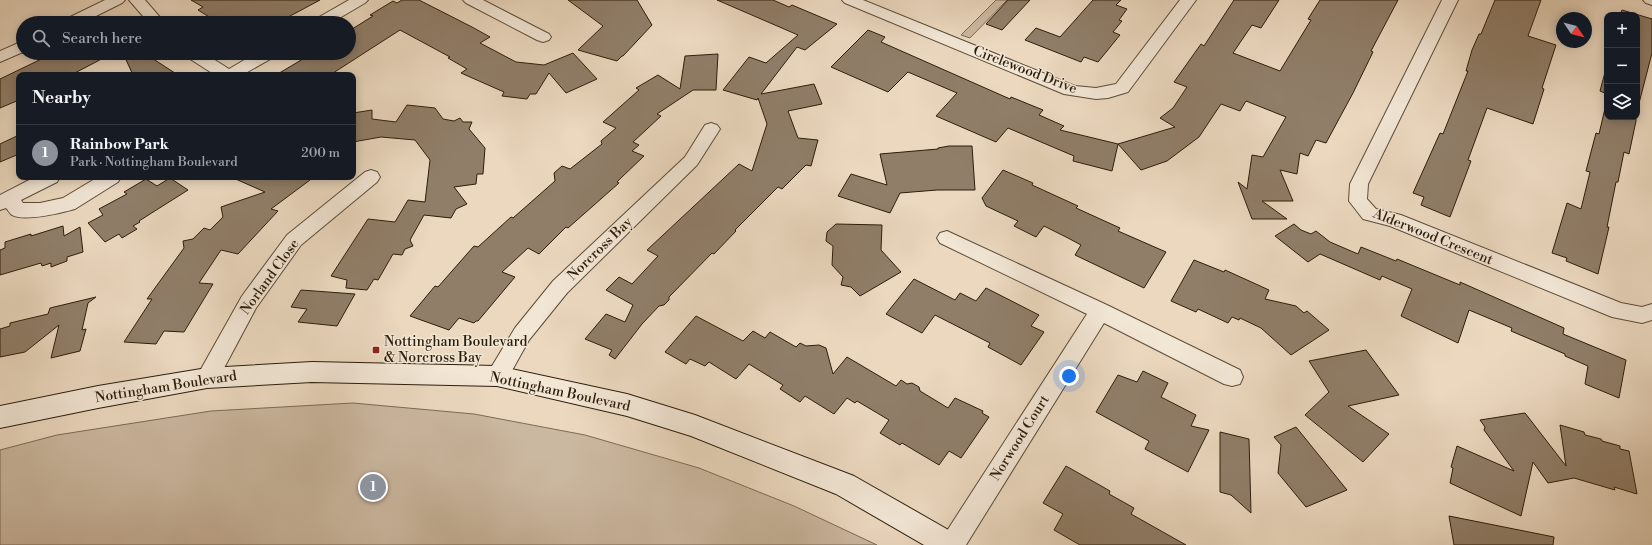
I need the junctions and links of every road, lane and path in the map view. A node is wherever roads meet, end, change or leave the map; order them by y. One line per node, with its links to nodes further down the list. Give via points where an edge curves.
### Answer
1 (117, 0): 8 (street)
2 (137, 0): 9 (street)
3 (360, 0): 10 (street)
4 (471, 0): 11 (street)
5 (850, 0): 6 (street, Circlewood Drive, via 1070,90 1088,95 1109,93 1122,88)
6 (1188, 0)
7 (1450, 0): 25 (street, Alderwood Crescent, via 1359,184 1358,201 1370,214 1394,220 1619,311 1642,315)
8 (84, 16)
9 (151, 16)
10 (332, 16)
11 (543, 37)
12 (16, 49): 13 (street)
13 (0, 57)
14 (204, 60): 16 (street)
15 (256, 60): 17 (street)
16 (222, 72)
17 (235, 72)
18 (711, 129): 26 (street, Norcross Bay, via 691,161 560,287 522,334)
19 (371, 177): 28 (street, Norland Close, via 294,240 249,302)
20 (45, 180): 22 (street)
21 (107, 180): 22 (street, via 68,204 40,210 18,210)
22 (4, 200)
23 (947, 238): 24 (street)
24 (1100, 311): 27 (street); 30 (street, Norwood Court)
25 (1652, 312)
26 (497, 376): 28 (street, Nottingham Boulevard, via 312,372); 30 (street, Nottingham Boulevard, via 627,405 696,426 845,485)
27 (1232, 377)
28 (206, 378): 29 (street, Nottingham Boulevard)
29 (0, 417)
30 (950, 545)

